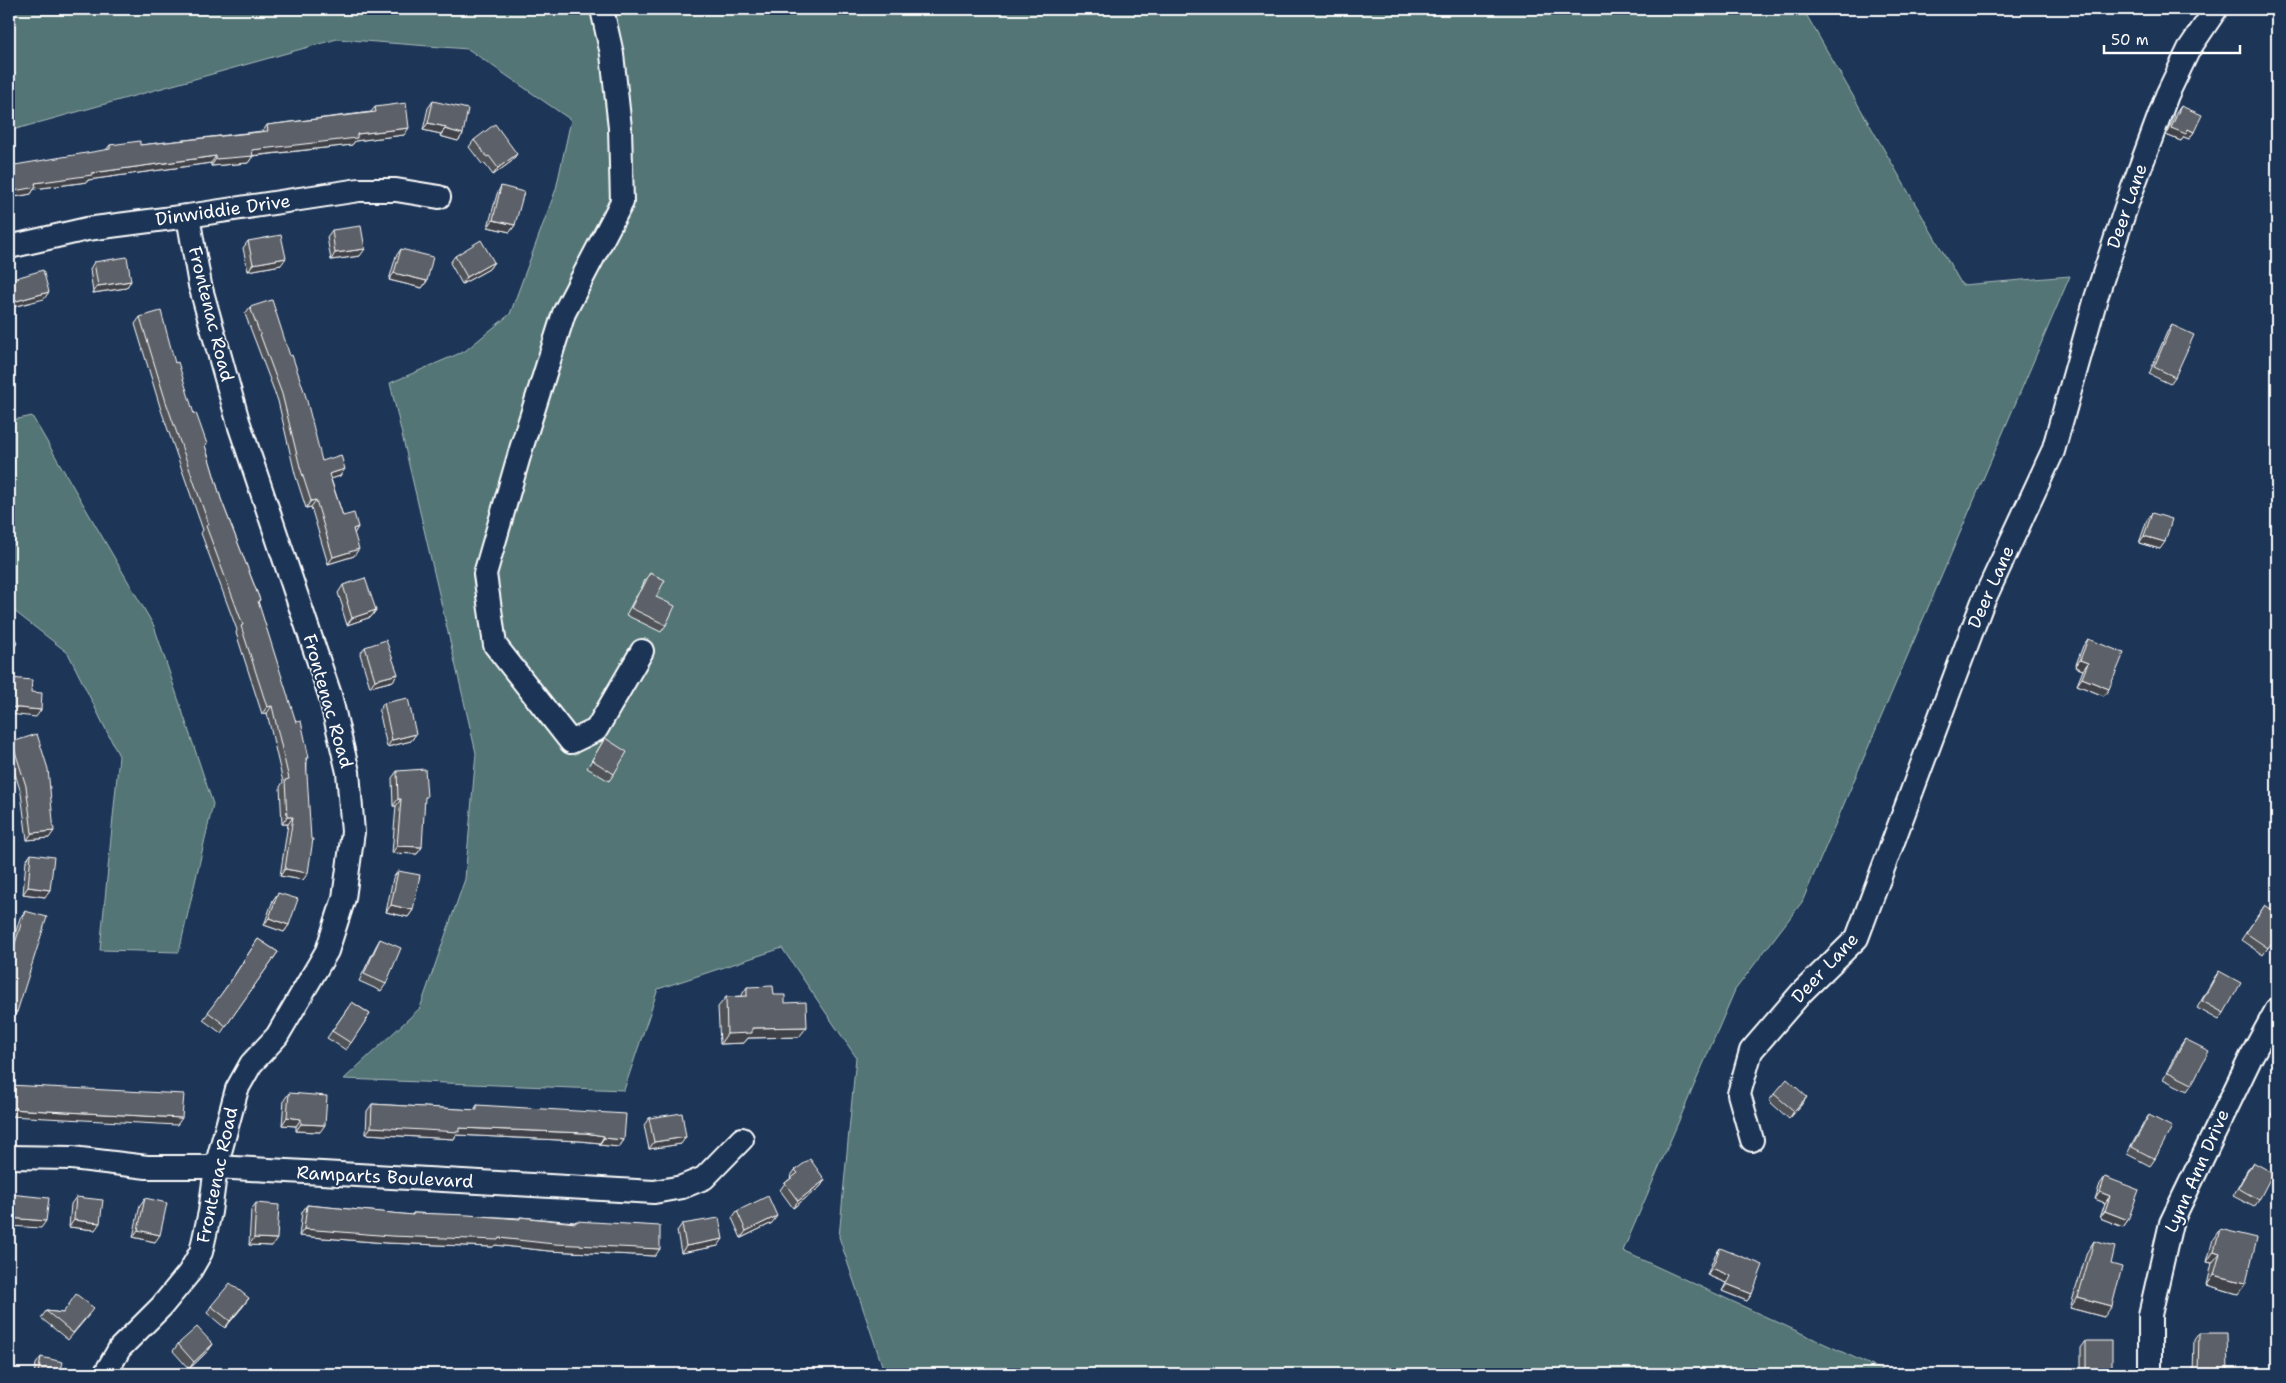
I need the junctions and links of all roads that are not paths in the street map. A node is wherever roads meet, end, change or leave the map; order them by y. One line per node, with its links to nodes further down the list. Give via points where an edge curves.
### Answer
1 (602, 9): 6 (street, via 612,54 620,128 622,202 564,313 486,574 495,645 571,742 596,730)
2 (2216, 9): 9 (street, Deer Lane, via 2189,49 2167,95 2096,298 2053,451 1982,604 1857,938 1802,992 1752,1051 1739,1094)
3 (439, 197): 4 (street, Dinwiddie Drive, via 396,190 359,190)
4 (188, 216): 5 (street, Dinwiddie Drive, via 88,229); 11 (street, Frontenac Road, via 200,284 238,421 330,695 348,772 353,832 344,898 327,951 277,1036 251,1064 236,1089)
5 (9, 247)
6 (642, 651)
7 (2277, 1009): 13 (street, Lynn Ann Drive, via 2170,1223 2150,1315)
8 (742, 1139): 11 (street, Ramparts Boulevard, via 704,1178 682,1187 654,1192)
9 (1752, 1140)
10 (9, 1157): 11 (street, Ramparts Boulevard, via 72,1158 147,1167)
11 (216, 1167): 12 (street, Frontenac Road, via 201,1252 189,1273 120,1348)
12 (104, 1374)
13 (2150, 1374)

